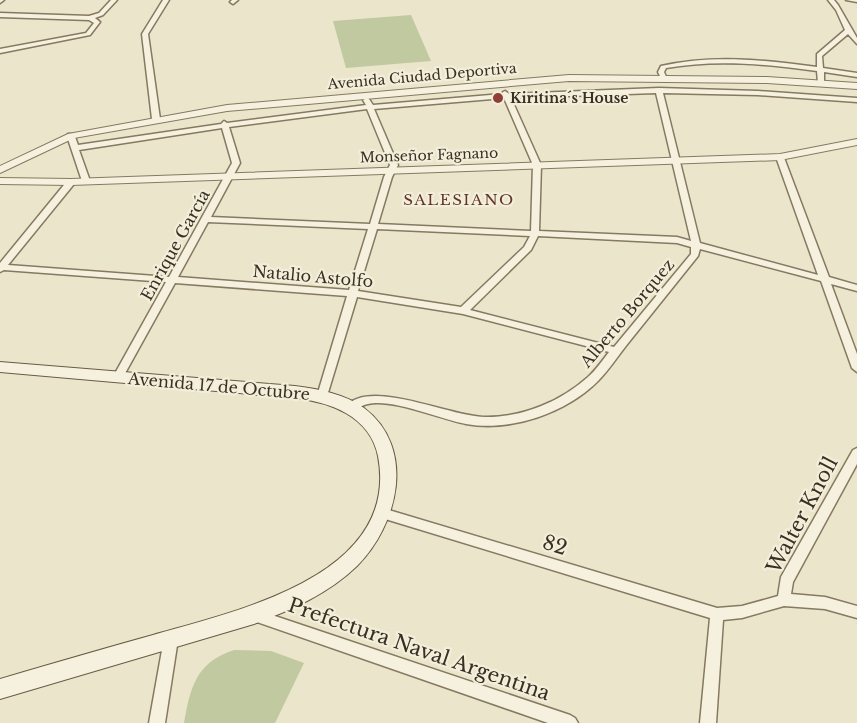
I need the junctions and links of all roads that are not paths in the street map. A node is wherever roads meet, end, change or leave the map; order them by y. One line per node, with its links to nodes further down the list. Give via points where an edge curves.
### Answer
1 (122, 0): 6 (street)
2 (166, 0): 22 (street, via 145,34)
3 (831, 0): 9 (street, via 841,10)
4 (849, 0): 5 (street)
5 (857, 0)
6 (113, 2): 8 (street)
7 (0, 15): 8 (street)
8 (90, 18): 11 (street, via 98,22 92,31 79,38)
9 (848, 31): 10 (street); 12 (street, via 821,51)
10 (857, 42)
11 (0, 51)
12 (819, 70): 13 (street); 14 (street, via 702,62 663,68); 15 (street)
13 (857, 75)
14 (664, 79): 15 (street, Avenida Ciudad Deportiva); 19 (street, Avenida Ciudad Deportiva, via 560,79)
15 (821, 83): 16 (street, Avenida Ciudad Deportiva)
16 (857, 86)
17 (659, 90): 18 (street, Avenida Ciudad Deportiva); 20 (street, Avenida Ciudad Deportiva); 28 (street)
18 (506, 93): 21 (street, Avenida Ciudad Deportiva); 29 (street)
19 (365, 94): 21 (street); 22 (street, Avenida Ciudad Deportiva)
20 (857, 100)
21 (370, 105): 23 (street, Avenida Ciudad Deportiva); 31 (street, via 394,161)
22 (156, 119): 24 (street, Avenida Ciudad Deportiva)
23 (224, 123): 26 (street, Avenida Ciudad Deportiva); 32 (street, Enrique García, via 236,162)
24 (71, 136): 26 (street); 30 (street, Avenida Ciudad Deportiva)
25 (857, 142): 27 (street, Monseñor Fagnano)
26 (75, 148): 34 (street)
27 (780, 157): 28 (street, Monseñor Fagnano); 42 (street)
28 (677, 160): 29 (street, Monseñor Fagnano); 39 (street)
29 (537, 165): 31 (street, Monseñor Fagnano); 38 (street)
30 (0, 170)
31 (393, 170): 32 (street, Monseñor Fagnano); 37 (street)
32 (230, 176): 34 (street, Monseñor Fagnano); 36 (street, Enrique García)
33 (0, 181): 35 (street, Monseñor Fagnano)
34 (86, 181): 35 (street, Monseñor Fagnano)
35 (71, 182): 40 (street)
36 (208, 219): 37 (street); 41 (street, Enrique García)
37 (375, 227): 38 (street); 44 (street)
38 (535, 234): 39 (street, via 677,240); 45 (street, via 528,248)
39 (696, 245): 42 (street); 46 (street, Alberto Borquez, via 692,259)
40 (0, 268): 41 (street, Natalio Astolfo)
41 (172, 279): 44 (street, Natalio Astolfo); 49 (street, Enrique García)
42 (824, 279): 43 (street); 48 (street)
43 (857, 288)
44 (352, 293): 45 (street, Natalio Astolfo); 50 (street)
45 (463, 311): 46 (street, Natalio Astolfo)
46 (617, 351): 51 (street, Alberto Borquez, via 577,392 516,418 470,420 378,399)
47 (0, 367): 49 (main road, Avenida 17 de Octubre)
48 (857, 368)
49 (118, 377): 50 (main road, Avenida 17 de Octubre)
50 (322, 396): 51 (main road, Avenida 17 de Octubre)
51 (351, 407): 53 (main road, Avenida 17 de Octubre, via 372,425 384,448 388,482)
52 (857, 453): 54 (street, Walter Knoll, via 786,581)
53 (382, 513): 56 (street, 82); 57 (main road, Avenida 17 de Octubre, via 361,548 339,569 294,599)
54 (784, 600): 55 (street, via 825,603); 56 (street, Walter Knoll, via 742,612)
55 (857, 612)
56 (717, 614): 62 (street)
57 (254, 615): 58 (main road, Avenida 17 de Octubre); 61 (street, Prefectura Naval Argentina)
58 (171, 639): 59 (main road, Avenida 17 de Octubre); 60 (street)
59 (0, 689)
60 (157, 723)
61 (570, 723)
62 (708, 723)

